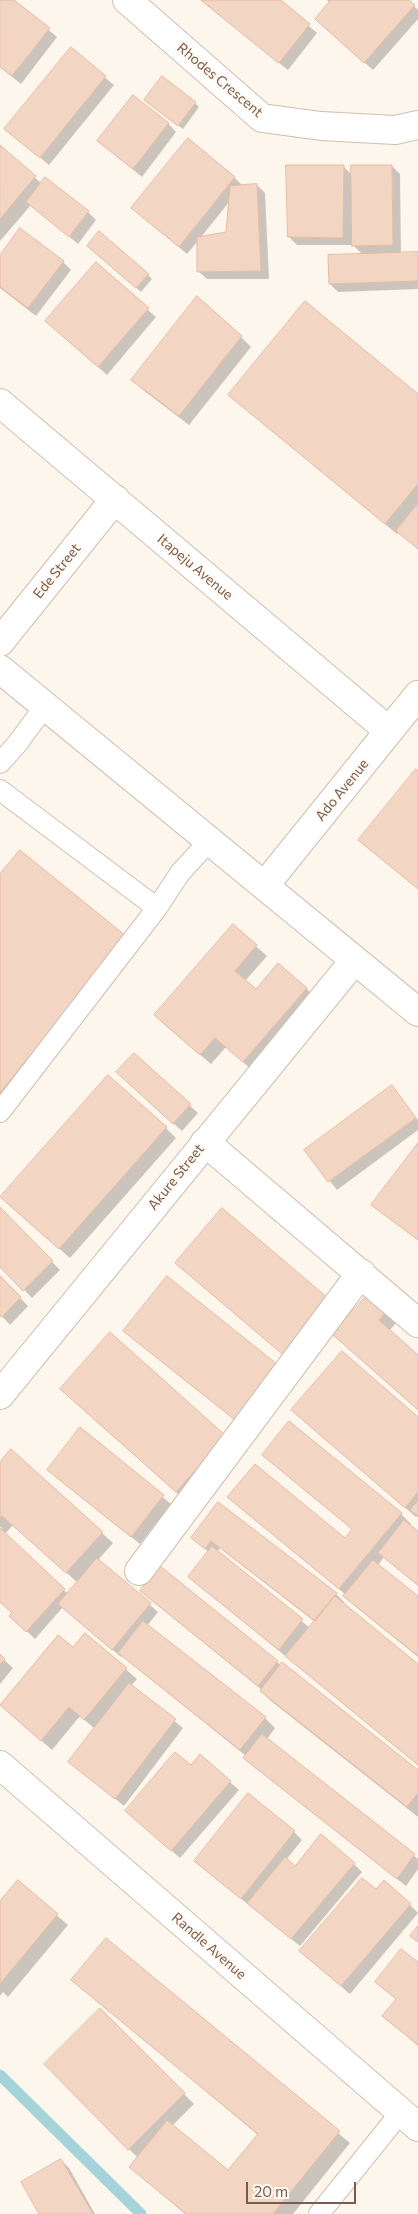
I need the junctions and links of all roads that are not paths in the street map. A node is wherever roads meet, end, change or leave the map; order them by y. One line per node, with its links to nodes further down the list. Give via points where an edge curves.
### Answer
1 (127, 0): 2 (street, Rhodes Crescent, via 262,118 321,126 395,130)
2 (418, 125)
3 (0, 403): 4 (street, Itapeju Avenue)
4 (115, 499): 5 (street, Ede Street); 9 (street, Itapeju Avenue)
5 (0, 642)
6 (0, 669): 8 (street)
7 (418, 695): 9 (street, Ado Avenue)
8 (45, 706): 10 (lane); 12 (street)
9 (389, 731): 13 (street, Ado Avenue)
10 (0, 763)
11 (0, 790): 14 (lane)
12 (210, 840): 13 (street); 14 (lane, via 180,873)
13 (266, 885): 15 (street)
14 (158, 908): 17 (lane)
15 (354, 961): 16 (street); 18 (street, Akure Street)
16 (418, 1012)
17 (0, 1112)
18 (206, 1142): 19 (street); 21 (street, Akure Street)
19 (361, 1273): 20 (street); 22 (street)
20 (418, 1323)
21 (0, 1394)
22 (139, 1571)
23 (0, 1766): 24 (street, Randle Avenue)
24 (409, 2120): 25 (lane)
25 (319, 2214)

